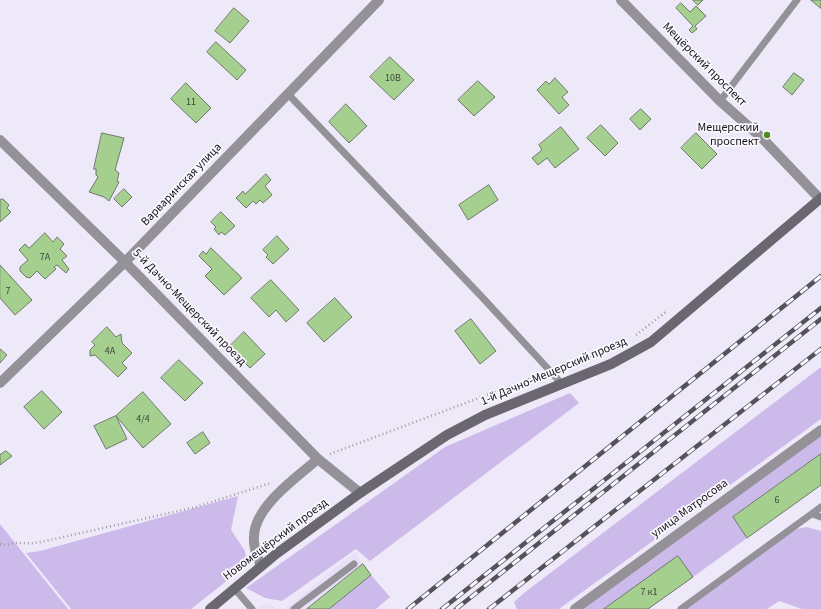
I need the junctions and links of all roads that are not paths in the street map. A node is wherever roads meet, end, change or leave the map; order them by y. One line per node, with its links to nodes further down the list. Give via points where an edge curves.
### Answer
1 (379, 0): 4 (street, Варваринская улица)
2 (621, 0): 5 (street, Мещёрский проспект)
3 (797, 0): 5 (lane)
4 (288, 94): 8 (street, Варваринская улица); 10 (lane)
5 (720, 100): 7 (street, Мещёрский проспект, via 763,139)
6 (0, 140): 8 (street, 5-й Дачно-Мещерский проезд)
7 (820, 198): 10 (street, 1-й Дачно-Мещерский проезд, via 651,342 624,358)
8 (125, 262): 9 (street, Варваринская улица); 12 (street, 5-й Дачно-Мещерский проезд)
9 (0, 383)
10 (562, 384): 13 (street, 1-й Дачно-Мещерский проезд, via 485,415 447,435)
11 (821, 430): 23 (street, улица Матросова)
12 (318, 459): 13 (street, 5-й Дачно-Мещерский проезд); 18 (street, via 276,495 259,517 254,535 255,550)
13 (360, 493): 18 (street, Новомещёрский проезд)
14 (821, 507): 15 (lane)
15 (812, 514): 16 (lane); 24 (lane)
16 (821, 517)
17 (354, 564): 22 (lane)
18 (261, 566): 19 (street, Новомещёрский проезд)
19 (234, 588): 20 (street, Новомещёрский проезд); 21 (lane)
20 (210, 609)
21 (252, 609)
22 (294, 609)
23 (575, 609)
24 (681, 609)

